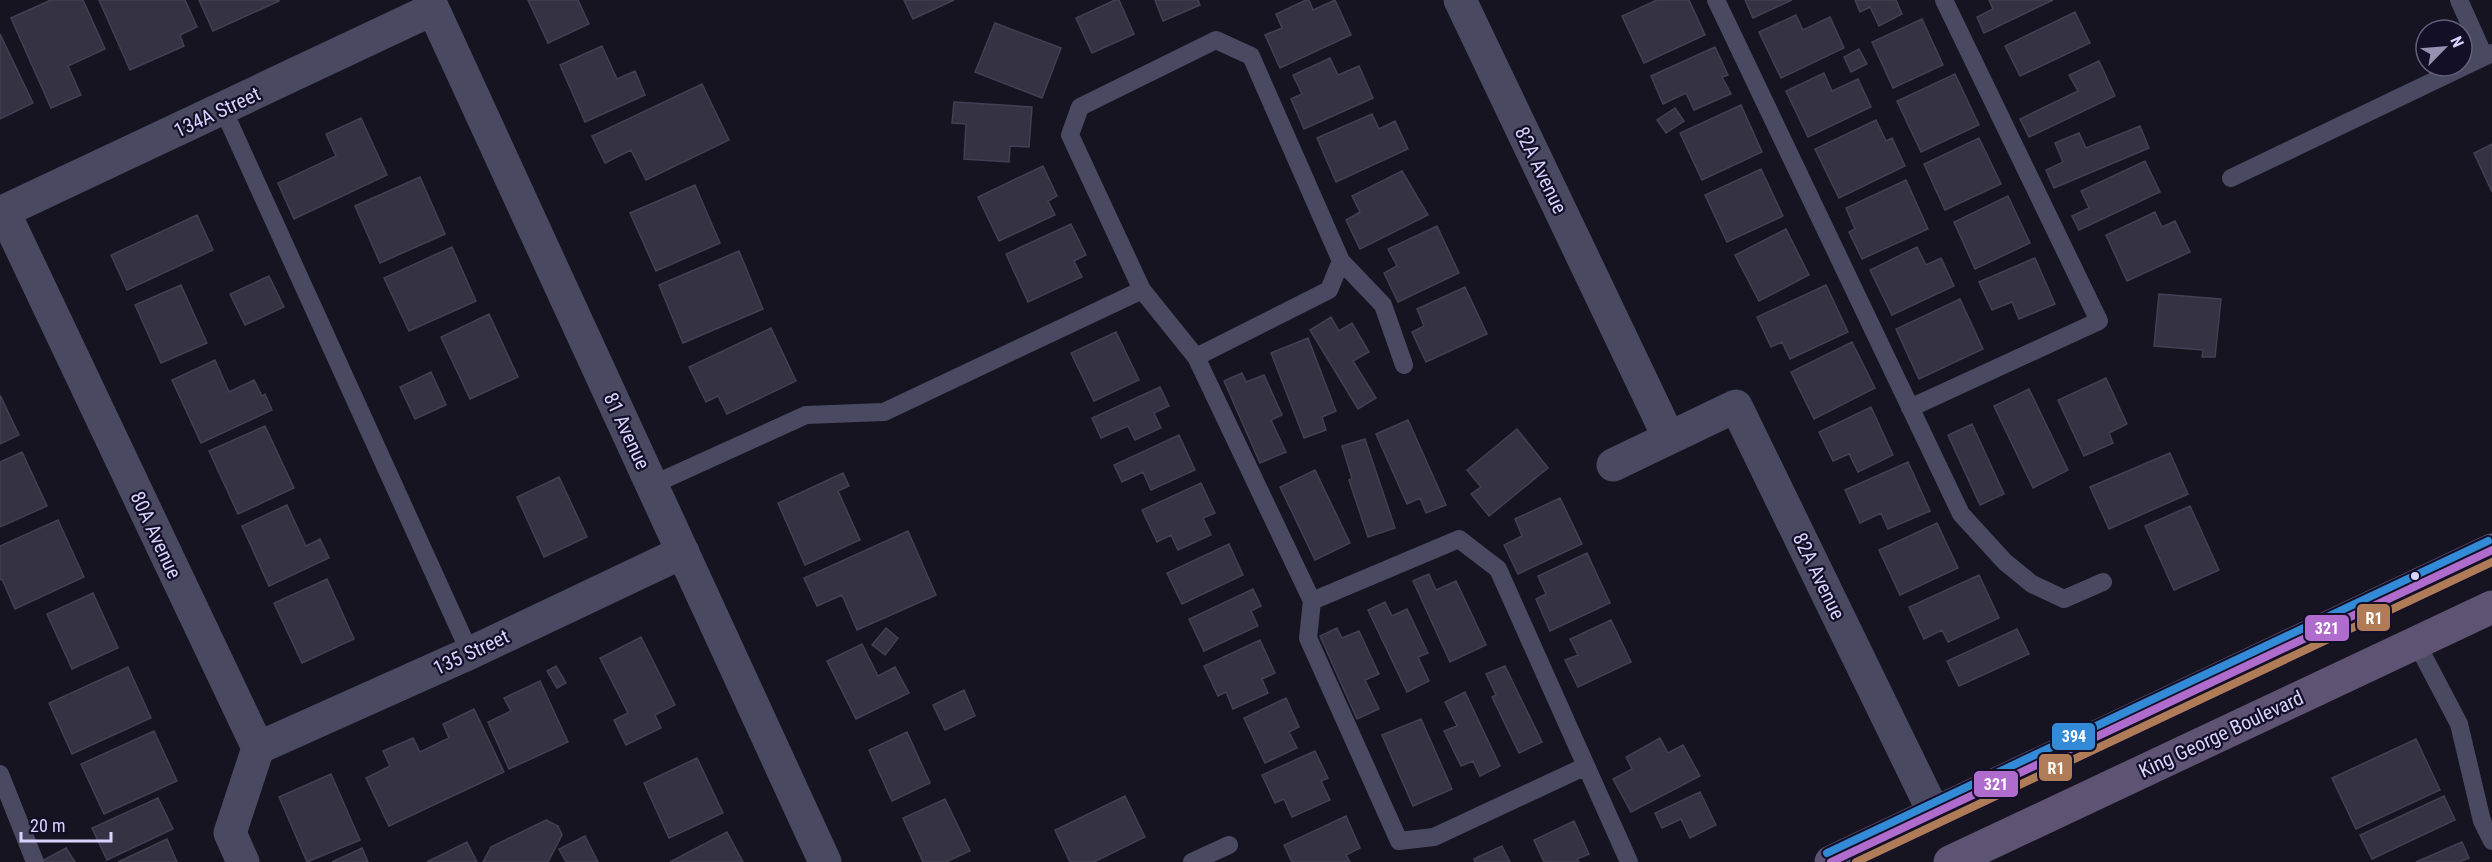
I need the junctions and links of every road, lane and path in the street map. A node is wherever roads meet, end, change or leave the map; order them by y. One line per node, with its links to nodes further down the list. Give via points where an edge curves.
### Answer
1 (1460, 0): 15 (street, 82A Avenue)
2 (1716, 0): 14 (lane)
3 (1944, 0): 14 (lane, via 2098,321)
4 (2459, 0): 6 (lane)
5 (431, 5): 7 (street, 134A Street); 17 (street, 81 Avenue)
6 (2488, 55): 8 (lane)
7 (223, 109): 9 (street, 134A Street); 24 (lane)
8 (2232, 178)
9 (2, 213): 25 (street, 80A Avenue)
10 (1341, 261): 11 (lane, via 1251,56 1216,40 1080,107 1070,135); 12 (lane, via 1329,290); 13 (lane, via 1383,305)
11 (1142, 290): 12 (lane); 17 (lane, via 884,412 806,415)
12 (1196, 357): 21 (lane)
13 (1404, 365)
14 (1910, 408): 20 (lane, via 1961,514 2004,562 2032,584 2064,599)
15 (1669, 438): 16 (street, 82A Avenue); 28 (street, 82A Avenue, via 1736,406)
16 (1613, 465)
17 (652, 485): 19 (street, 81 Avenue)
18 (2492, 550): 28 (main road)
19 (683, 552): 24 (street, 135 Street); 33 (street, 81 Avenue)
20 (2103, 582)
21 (1312, 601): 26 (lane, via 1459,539 1498,569); 26 (lane, via 1308,638 1399,842 1434,837)
22 (2492, 607): 23 (main road, King George Boulevard)
23 (2416, 642): 29 (lane, via 2459,724 2482,821); 37 (main road, King George Boulevard)
24 (470, 653): 25 (street, 135 Street)
25 (258, 748): 32 (street, via 230,833)
26 (1586, 766): 35 (lane)
27 (0, 774): 31 (lane)
28 (1934, 813): 36 (main road)
29 (2492, 841)
30 (1229, 845): 34 (lane)
31 (35, 862)
32 (243, 862)
33 (825, 862)
34 (1192, 862)
35 (1629, 862)
36 (1831, 862)
37 (1950, 862)

